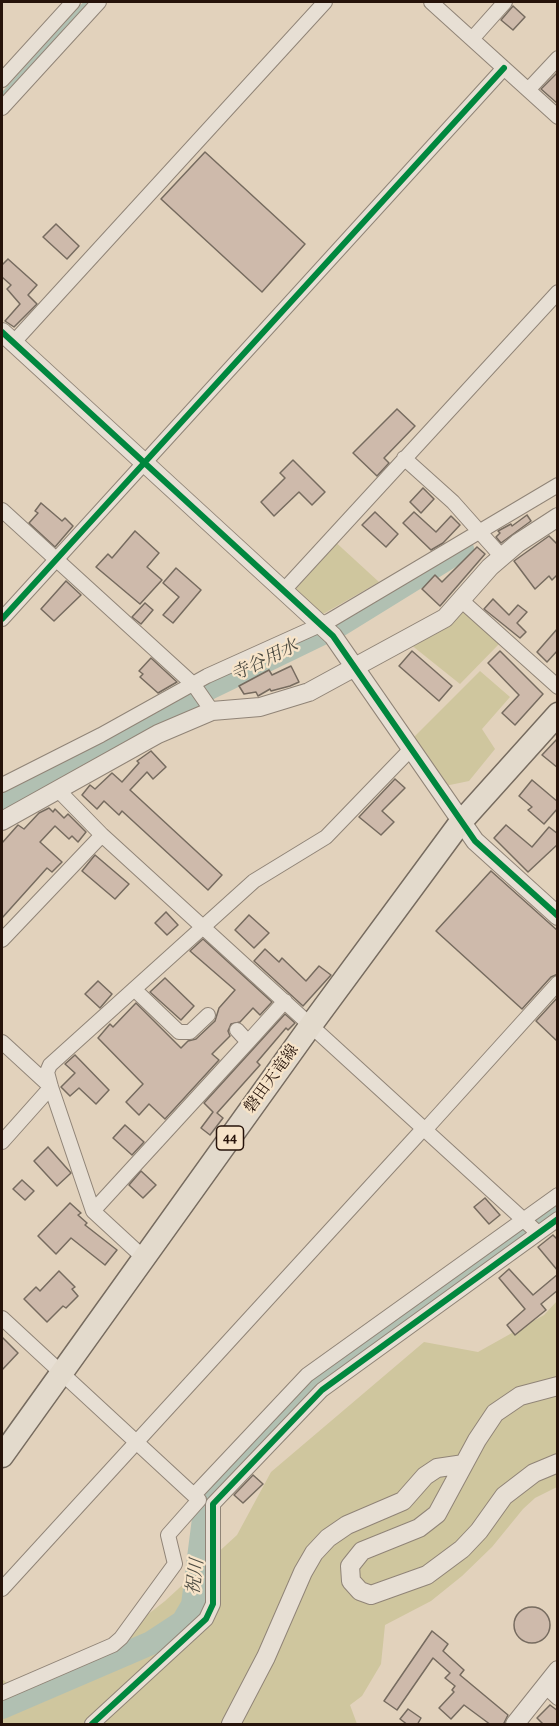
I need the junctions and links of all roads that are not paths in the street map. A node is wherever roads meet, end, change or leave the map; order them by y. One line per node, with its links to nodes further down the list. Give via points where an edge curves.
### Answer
1 (73, 2): 11 (street)
2 (99, 2): 13 (street)
3 (325, 2): 16 (street)
4 (431, 2): 7 (street)
5 (453, 2): 7 (street)
6 (505, 2): 8 (street)
7 (443, 13): 8 (street)
8 (472, 39): 10 (street)
9 (558, 58): 12 (street)
10 (504, 68): 12 (street); 18 (street)
11 (2, 80)
12 (528, 90): 14 (street)
13 (2, 108)
14 (558, 117)
15 (558, 292): 17 (street)
16 (7, 338): 18 (street)
17 (404, 458): 22 (street, via 453,502); 25 (street)
18 (144, 463): 24 (street); 25 (street)
19 (558, 486): 22 (street)
20 (2, 510): 24 (street)
21 (555, 523): 23 (street)
22 (478, 531): 23 (street); 28 (street)
23 (502, 557): 26 (street)
24 (56, 560): 27 (street); 31 (street)
25 (284, 590): 28 (street)
26 (462, 601): 29 (street, via 445,618); 30 (street)
27 (2, 619)
28 (321, 624): 29 (street); 31 (street, via 207,676)
29 (355, 667): 31 (street, via 309,692 273,704); 33 (street)
30 (558, 687)
31 (202, 696): 34 (street); 35 (street, via 158,734)
32 (558, 714): 37 (main road, 磐田天竜線 / 44)
33 (410, 750): 37 (street); 40 (street, via 326,837 254,881)
34 (2, 784)
35 (57, 789): 36 (street); 38 (street)
36 (2, 821)
37 (460, 823): 39 (street, via 475,842); 46 (main road, 磐田天竜線 / 44)
38 (102, 835): 40 (street); 41 (street)
39 (558, 916)
40 (204, 926): 43 (street); 44 (street)
41 (2, 940)
42 (558, 983): 51 (street)
43 (134, 989): 45 (street, via 179,1032 190,1032); 50 (street, via 50,1065 47,1072)
44 (285, 1001): 46 (street); 49 (street)
45 (208, 1015)
46 (311, 1025): 51 (street); 58 (main road, 磐田天竜線 / 44)
47 (237, 1030): 49 (street)
48 (2, 1042): 50 (street)
49 (248, 1042): 54 (street)
50 (51, 1087): 52 (street); 54 (street)
51 (424, 1129): 55 (street); 62 (street)
52 (2, 1142)
53 (558, 1195): 55 (street)
54 (93, 1211): 58 (street)
55 (523, 1219): 57 (street); 66 (street, via 307,1375)
56 (558, 1219): 57 (street)
57 (538, 1233): 66 (street, via 322,1390)
58 (144, 1258): 60 (main road, 磐田天竜線 / 44)
59 (2, 1318): 60 (street)
60 (61, 1373): 62 (street); 63 (main road, 磐田天竜線 / 44)
61 (558, 1386): 65 (street, via 520,1396 501,1408)
62 (136, 1441): 66 (street); 67 (street)
63 (2, 1456)
64 (558, 1463): 65 (street, via 534,1473 504,1496 479,1531 445,1563 417,1580 383,1593 360,1592 349,1576 353,1561 366,1548 430,1521)
65 (464, 1464): 72 (street, via 437,1468 403,1501 347,1525 328,1538 303,1572 267,1657)
66 (204, 1501): 69 (street, via 168,1535 175,1564 121,1638 113,1645); 71 (street, via 213,1604 206,1619)
67 (2, 1589)
68 (558, 1670): 70 (street)
69 (2, 1692)
70 (551, 1692): 73 (street)
71 (92, 1725)
72 (231, 1725)
73 (515, 1725)

